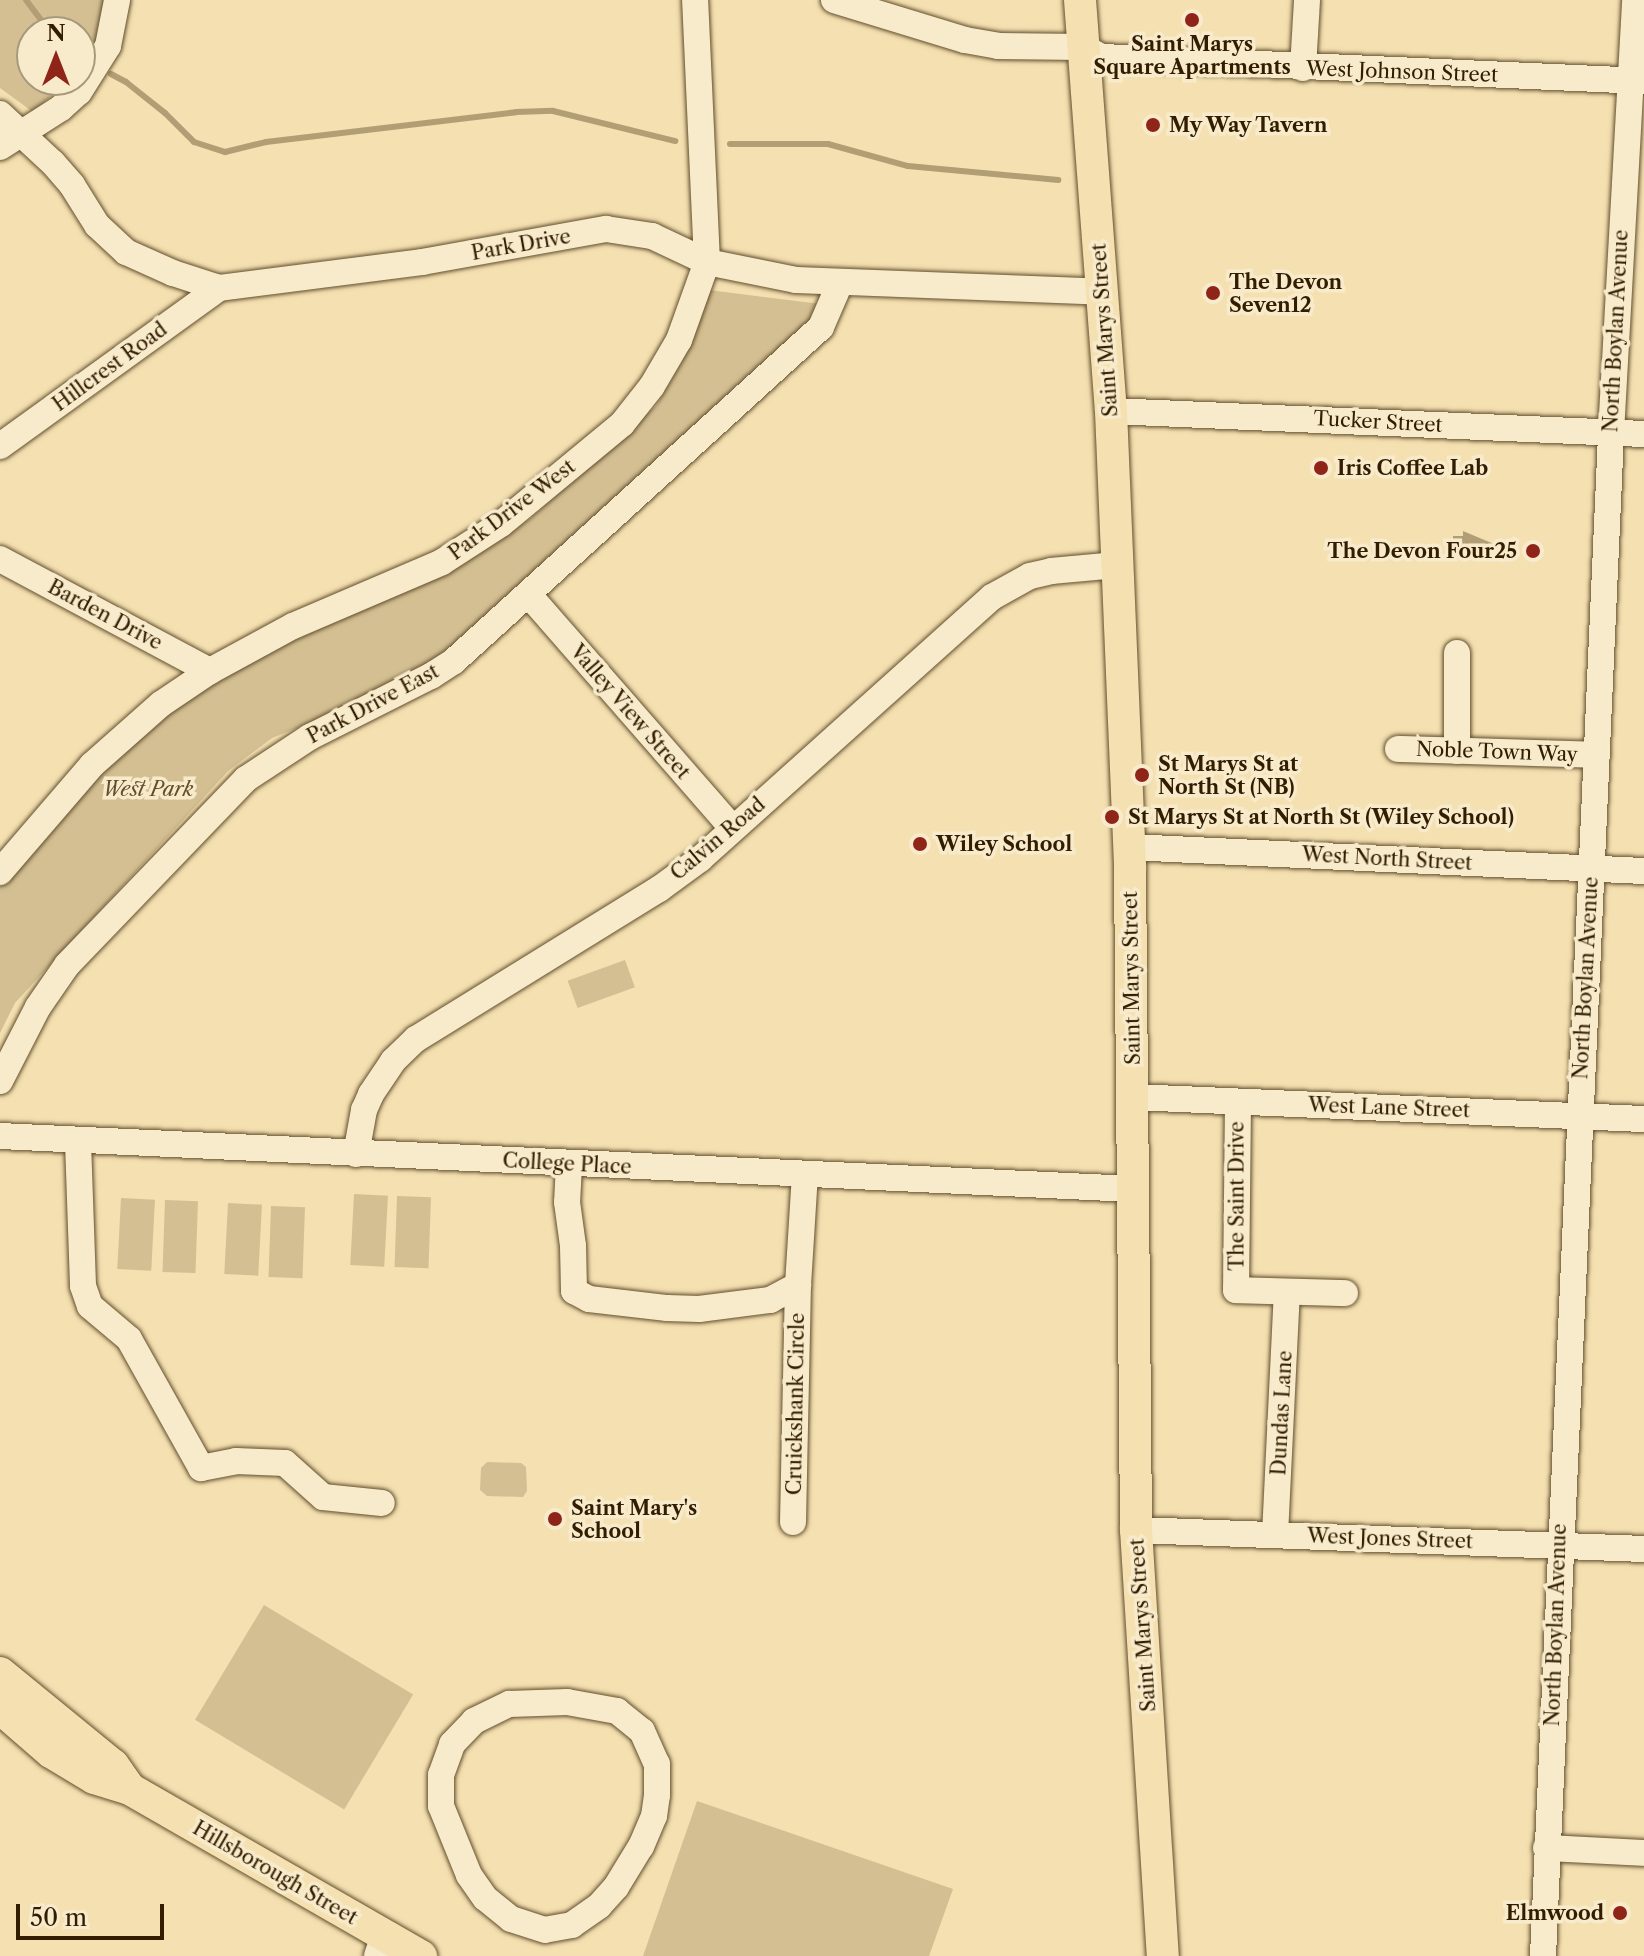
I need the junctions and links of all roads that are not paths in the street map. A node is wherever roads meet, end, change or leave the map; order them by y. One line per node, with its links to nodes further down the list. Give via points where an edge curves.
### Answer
1 (117, 0): 11 (street, via 111,37 90,76 61,108)
2 (695, 0): 12 (street, Park Drive West)
3 (834, 0): 7 (street, West Johnson Street, via 965,40)
4 (1080, 0): 7 (main road, Saint Marys Street)
5 (1307, 0): 8 (street)
6 (1635, 0): 9 (street, North Boylan Avenue)
7 (1083, 47): 8 (street, West Johnson Street, via 1102,57); 15 (main road, Saint Marys Street)
8 (1303, 68): 9 (street, West Johnson Street)
9 (1637, 80): 17 (street, North Boylan Avenue)
10 (0, 114): 11 (street, Park Drive)
11 (10, 141): 14 (street, Park Drive, via 53,163 97,225 126,252)
12 (707, 262): 13 (street, Park Drive, via 768,276); 14 (street, Park Drive, via 652,236 606,229 422,262); 24 (street, Park Drive West, via 679,340 652,386 622,424 560,476 501,524 442,562 293,626)
13 (840, 283): 15 (street, Park Drive); 22 (street, Park Drive East, via 821,327)
14 (219, 288): 19 (street, Hillcrest Road)
15 (1103, 292): 16 (main road, Saint Marys Street)
16 (1111, 411): 17 (street, Tucker Street); 21 (main road, Saint Marys Street)
17 (1611, 433): 18 (street, Tucker Street); 27 (street, North Boylan Avenue)
18 (1644, 434)
19 (0, 446)
20 (0, 559): 24 (street, Barden Drive)
21 (1117, 565): 28 (street, Calvin Road, via 1041,574 992,597); 29 (main road, Saint Marys Street)
22 (529, 595): 28 (street, Valley View Street); 33 (street, Park Drive East, via 431,676 310,737 246,779 67,965 38,1007)
23 (1457, 653): 26 (street)
24 (210, 671): 32 (street, Park Drive West, via 161,704 92,765)
25 (1398, 749): 26 (street, Noble Town Way)
26 (1457, 751): 27 (street, Noble Town Way)
27 (1597, 755): 30 (street, North Boylan Avenue)
28 (733, 829): 40 (street, Calvin Road, via 659,889 416,1039 371,1094)
29 (1129, 847): 30 (street, West North Street); 34 (main road, Saint Marys Street)
30 (1591, 868): 31 (street, West North Street); 36 (street, North Boylan Avenue)
31 (1644, 871)
32 (0, 872)
33 (0, 1081)
34 (1133, 1097): 35 (street, West Lane Street); 43 (main road, Saint Marys Street)
35 (1238, 1102): 36 (street, West Lane Street); 45 (street, The Saint Drive, via 1236,1290)
36 (1579, 1116): 37 (street, West Lane Street); 51 (street, North Boylan Avenue)
37 (1644, 1119)
38 (0, 1136): 39 (street, College Place)
39 (78, 1142): 40 (street, College Place); 47 (street, via 83,1286 90,1306 129,1339 201,1468 236,1461 285,1463 323,1497)
40 (356, 1154): 41 (street, College Place)
41 (569, 1165): 42 (street, College Place); 44 (street, Cruickshank Circle, via 574,1291 605,1301 699,1309 770,1300)
42 (805, 1175): 43 (street, College Place); 44 (street, Cruickshank Circle)
43 (1134, 1189): 49 (main road, Saint Marys Street)
44 (798, 1285): 48 (street, Cruickshank Circle)
45 (1287, 1292): 46 (street); 50 (street, Dundas Lane)
46 (1345, 1293)
47 (382, 1503)
48 (793, 1522)
49 (1136, 1530): 50 (street, West Jones Street); 61 (main road, Saint Marys Street)
50 (1275, 1535): 51 (street, West Jones Street)
51 (1560, 1544): 52 (street, West Jones Street); 56 (street, North Boylan Avenue)
52 (1644, 1549)
53 (0, 1673): 55 (main road, Hillsborough Street, via 113,1765)
54 (0, 1708): 55 (main road, Hillsborough Street, via 51,1752 94,1778)
55 (130, 1789): 59 (main road, Hillsborough Street)
56 (1546, 1848): 57 (street); 62 (street, North Boylan Avenue)
57 (1644, 1853)
58 (544, 1943): 58 (street, via 599,1906 641,1846 654,1816 657,1764 642,1731 617,1711 567,1702 509,1704 474,1721 452,1744 441,1775 441,1806 469,1875 485,1898)
59 (380, 1946): 60 (main road, Hillsborough Street)
60 (421, 1956)
61 (1163, 1956)
62 (1543, 1956)

